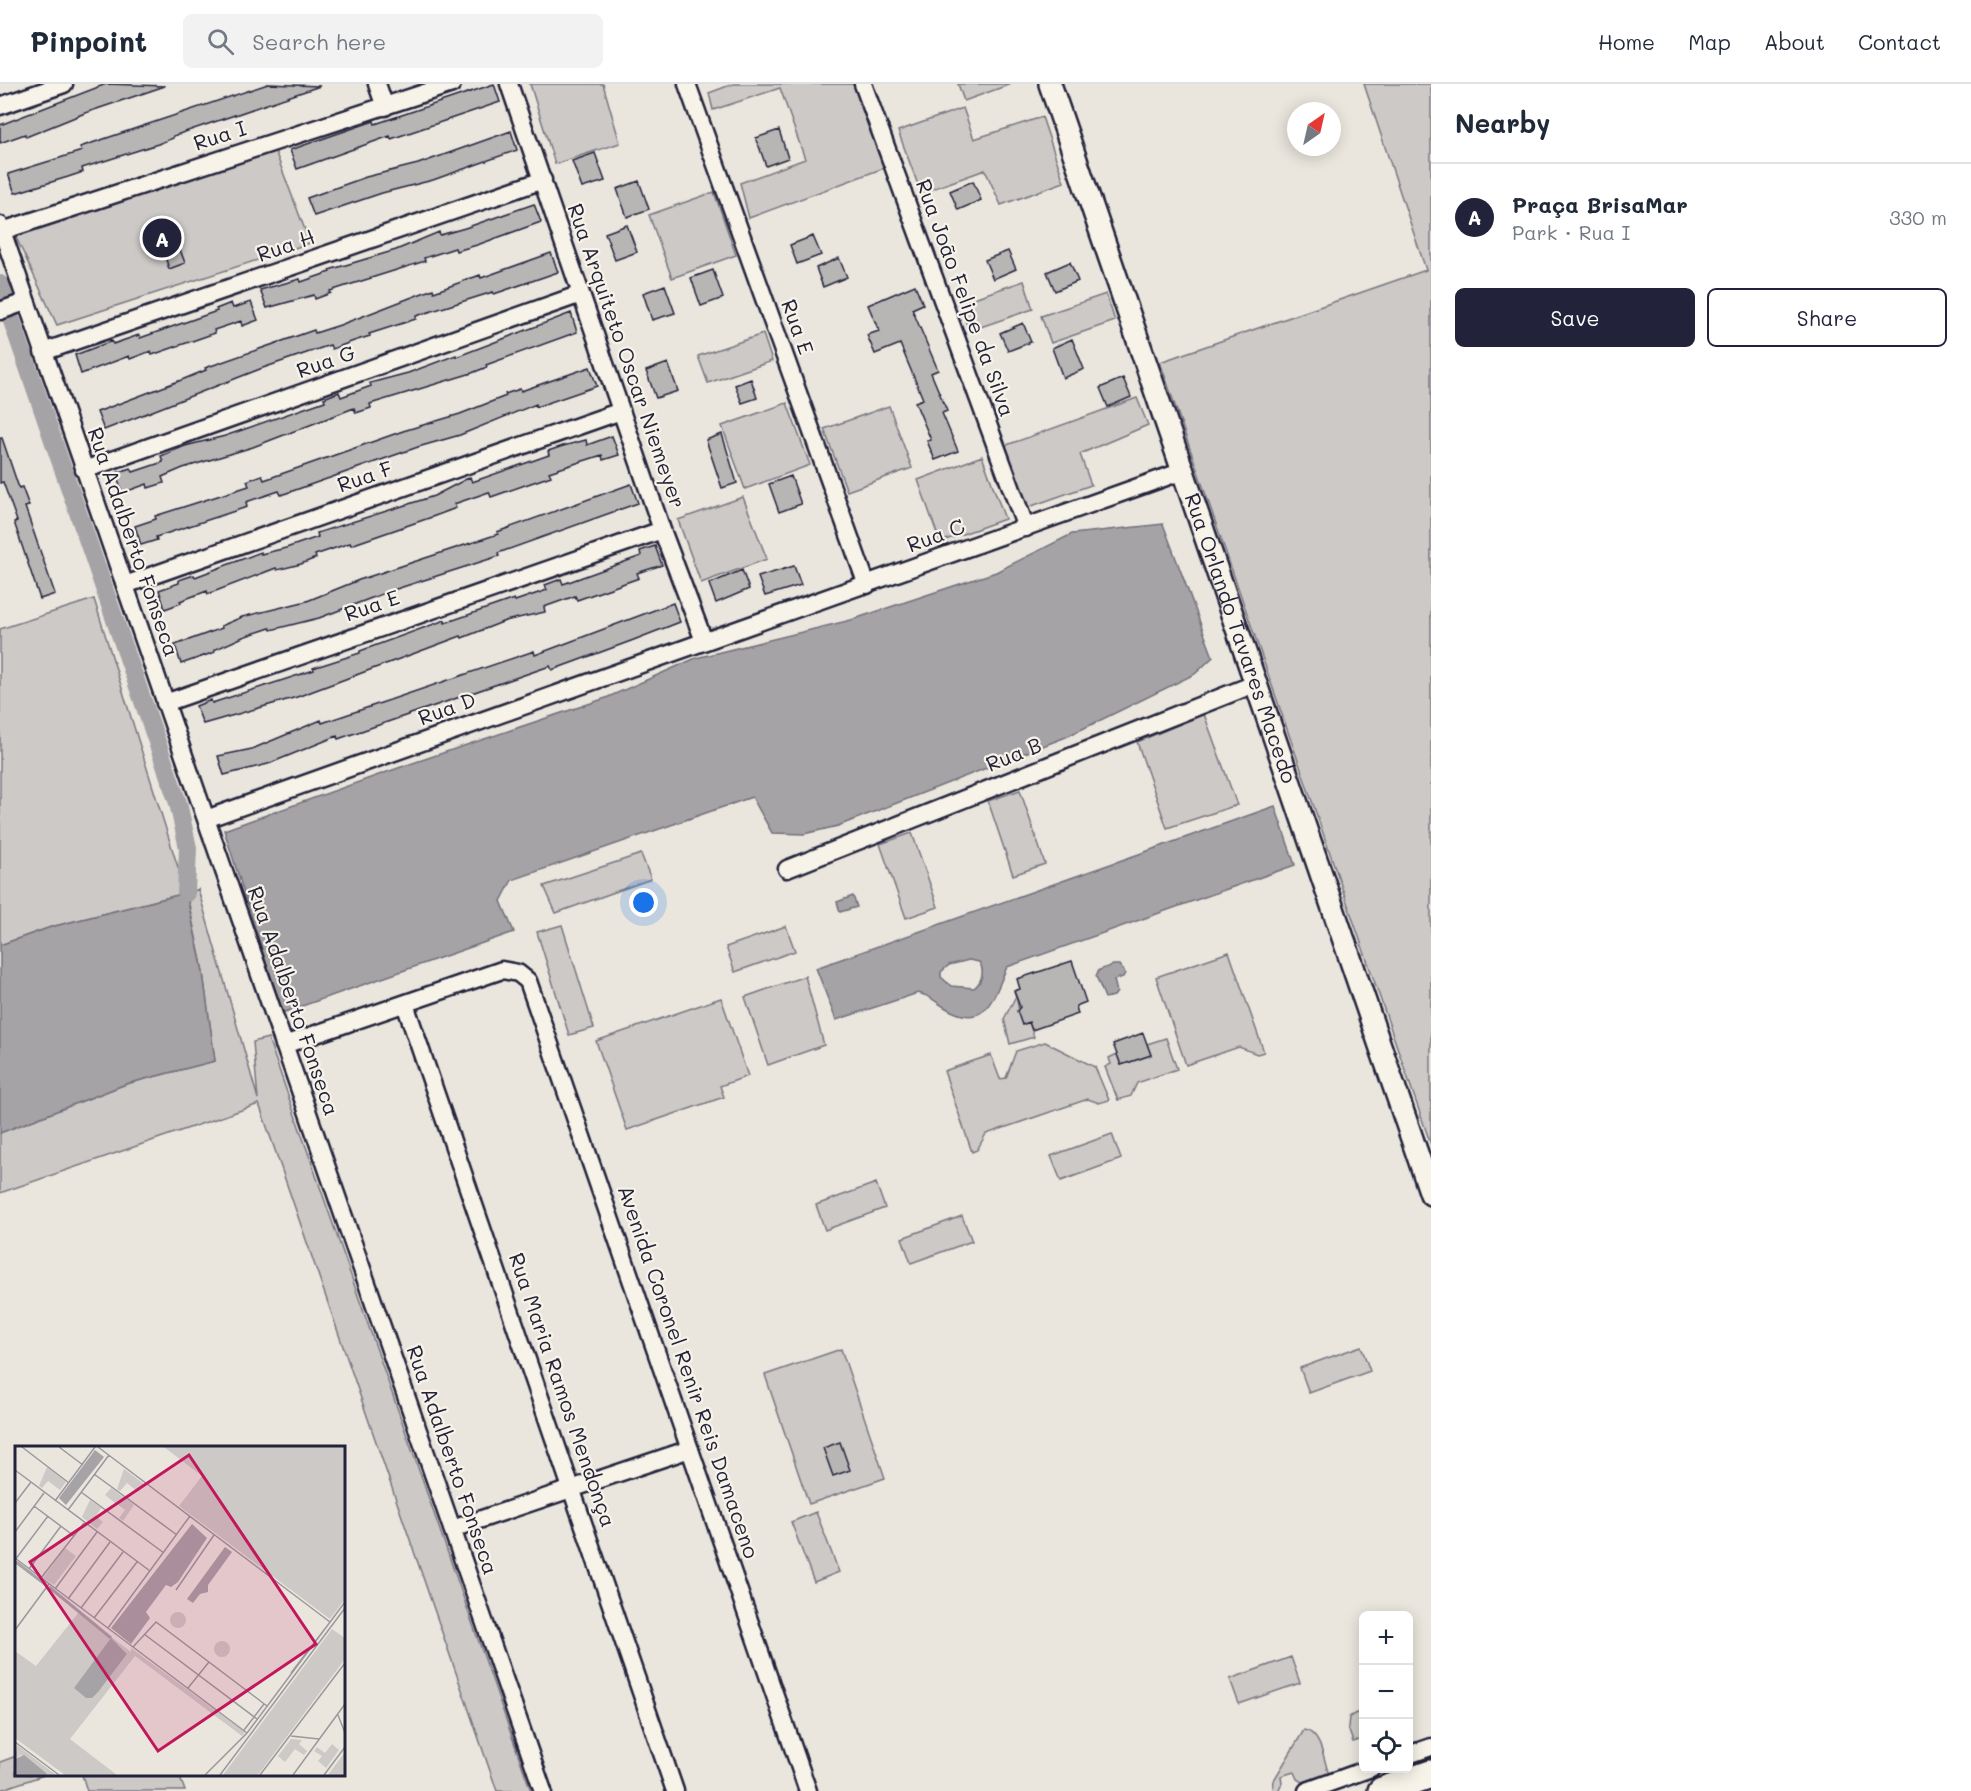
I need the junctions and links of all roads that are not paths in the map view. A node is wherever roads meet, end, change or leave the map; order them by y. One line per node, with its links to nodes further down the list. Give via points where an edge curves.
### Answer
1 (64, 84): 8 (street)
2 (377, 84): 9 (street)
3 (452, 84): 9 (street, Rua I)
4 (510, 84): 10 (street, Rua Arquiteto Oscar Niemeyer)
5 (687, 84): 22 (street, Rua E)
6 (863, 84): 19 (street, Rua João Felipe da Silva)
7 (1050, 84): 18 (street, Rua Orlando Tavares Macedo)
8 (0, 106)
9 (385, 107): 11 (street, Rua I)
10 (543, 180): 12 (street, Rua Arquiteto Oscar Niemeyer); 15 (street, Rua H)
11 (1, 228): 13 (street, Rua Adalberto Fonseca)
12 (581, 294): 16 (street, Rua Arquiteto Oscar Niemeyer); 17 (street, Rua G)
13 (26, 302): 14 (street); 15 (street, Rua Adalberto Fonseca)
14 (0, 311)
15 (43, 352): 17 (street, Rua Adalberto Fonseca)
16 (621, 411): 20 (street, Rua Arquiteto Oscar Niemeyer); 21 (street, Rua F)
17 (84, 470): 21 (street, Rua Adalberto Fonseca)
18 (1183, 471): 19 (street, Rua C); 24 (street, Rua Orlando Tavares Macedo)
19 (1026, 528): 22 (street, Rua C)
20 (662, 530): 23 (street, Rua Arquiteto Oscar Niemeyer); 25 (street, Rua E)
21 (125, 585): 25 (street, Rua Adalberto Fonseca)
22 (867, 585): 23 (street, Rua C)
23 (704, 641): 26 (street, Rua D)
24 (1257, 683): 27 (street, Rua B); 30 (street, Rua Orlando Tavares Macedo)
25 (165, 702): 26 (street, Rua Adalberto Fonseca)
26 (206, 819): 29 (street, Rua Adalberto Fonseca)
27 (787, 869)
28 (405, 1004): 29 (street); 31 (street, Avenida Coronel Renir Reis Damaceno, via 502,970 518,973 531,988); 32 (street, Rua Maria Ramos Mendonça)
29 (284, 1045): 33 (street, Rua Adalberto Fonseca)
30 (1431, 1194)
31 (690, 1449): 32 (street); 40 (street, Avenida Coronel Renir Reis Damaceno)
32 (572, 1489): 33 (street); 39 (street, Rua Maria Ramos Mendonça)
33 (452, 1529): 38 (street, Rua Adalberto Fonseca)
34 (1431, 1747): 35 (street)
35 (1413, 1753)
36 (1359, 1772): 41 (street)
37 (1431, 1774): 42 (main road)
38 (543, 1791)
39 (675, 1791)
40 (808, 1791)
41 (1307, 1791)
42 (1382, 1791)

